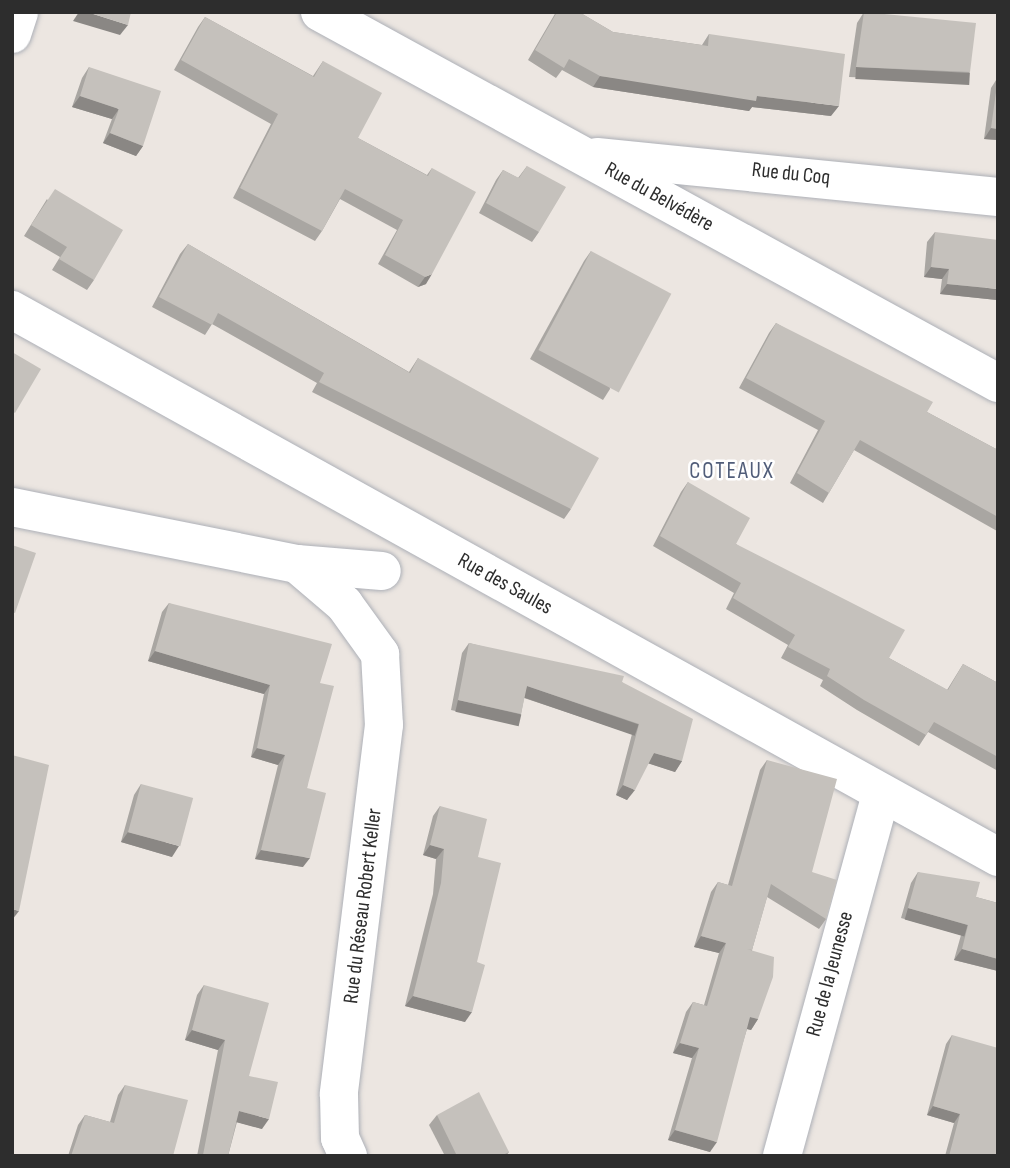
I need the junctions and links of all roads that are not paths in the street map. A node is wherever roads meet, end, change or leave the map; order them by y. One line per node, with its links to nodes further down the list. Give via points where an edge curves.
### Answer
1 (19, 12): 3 (street)
2 (320, 12): 4 (street, Rue du Belvédère)
3 (12, 33)
4 (584, 156): 5 (street, Rue du Coq); 7 (street, Rue du Belvédère)
5 (998, 197)
6 (12, 310): 9 (street, Rue des Saules)
7 (998, 383)
8 (12, 507): 10 (street)
9 (408, 532): 11 (street, Rue du Réseau Robert Keller); 13 (street, Rue des Saules)
10 (298, 564): 11 (street); 12 (street, via 344,604)
11 (382, 570): 12 (street, Rue du Réseau Robert Keller, via 371,599)
12 (380, 654): 15 (street, Rue du Réseau Robert Keller, via 384,725 339,1094 340,1138)
13 (881, 793): 14 (street, Rue des Saules); 16 (street, Rue de la Jeunesse)
14 (998, 857)
15 (348, 1156)
16 (782, 1156)

